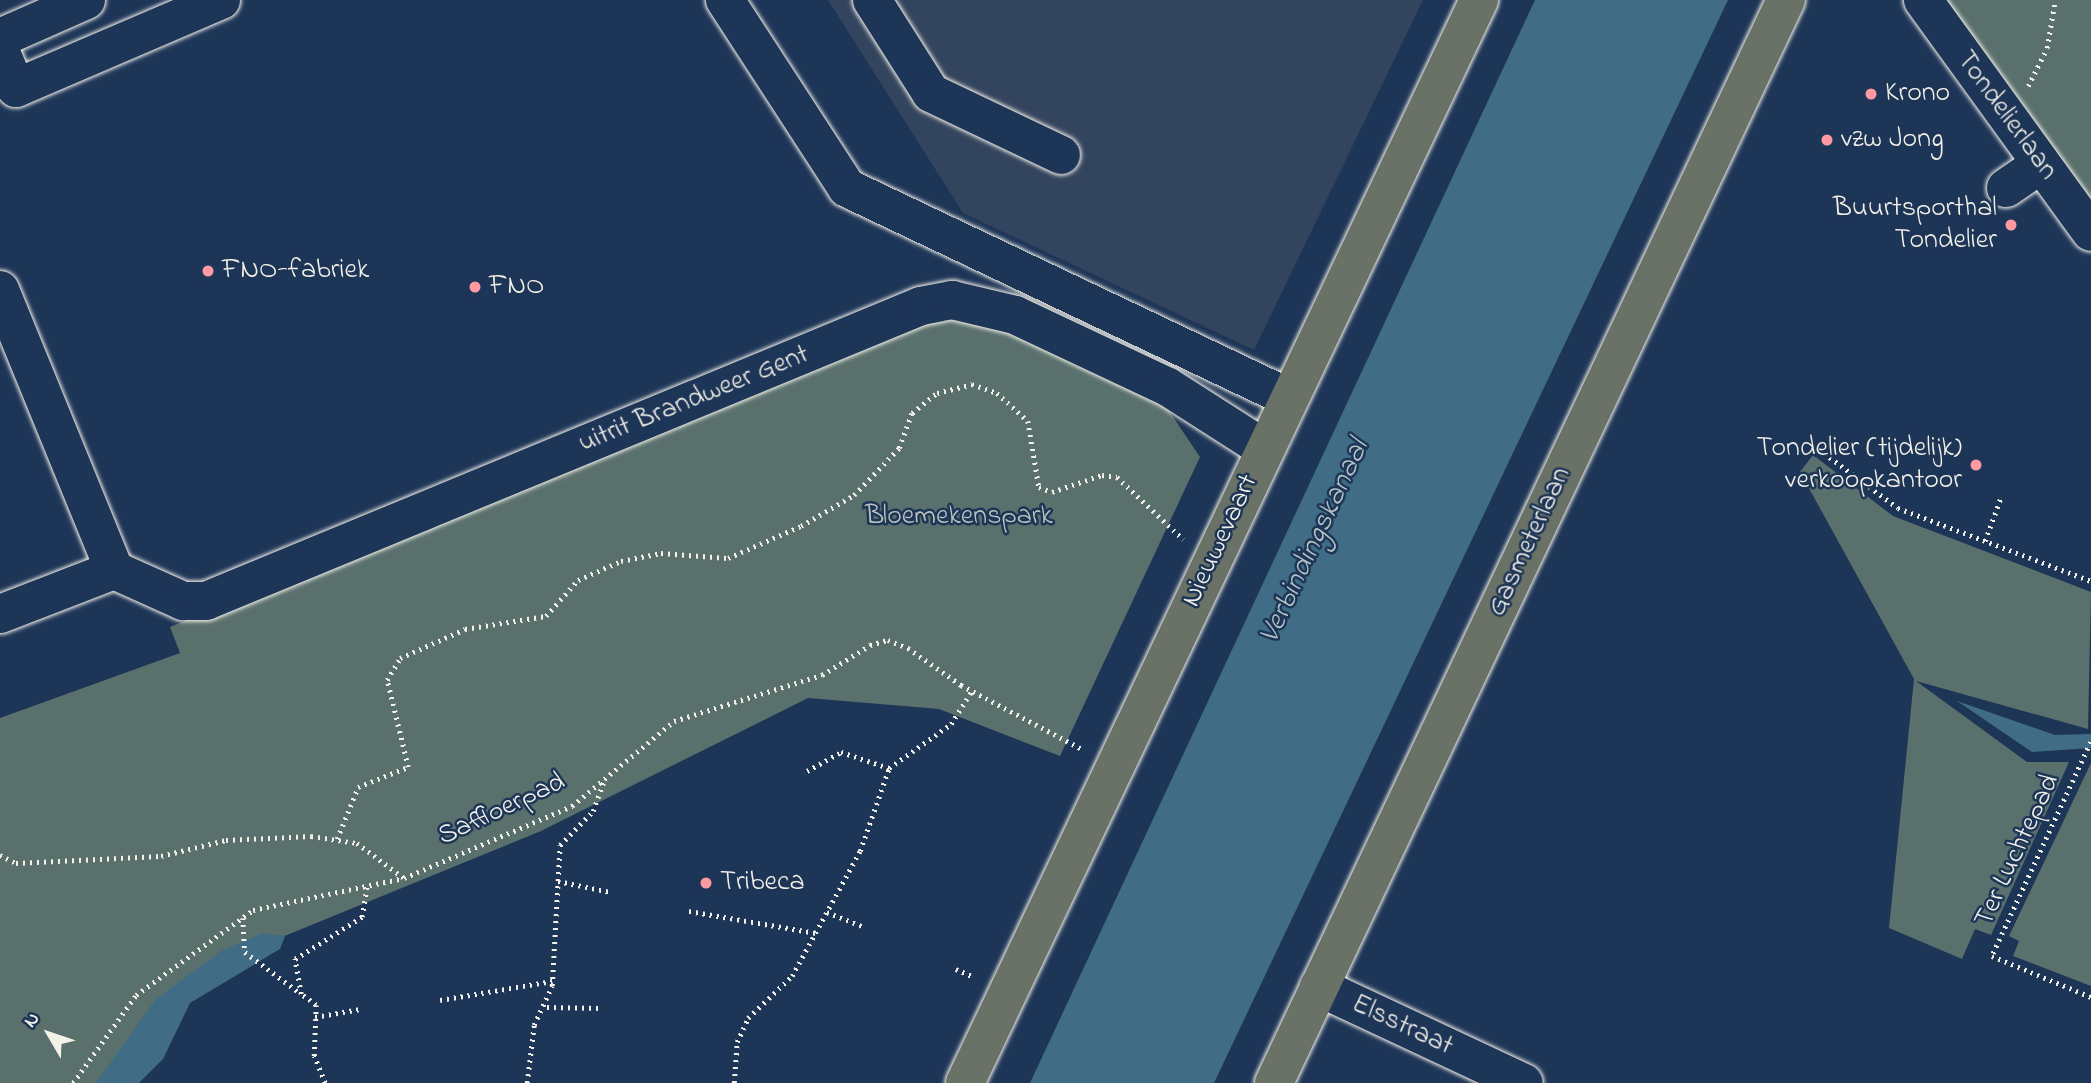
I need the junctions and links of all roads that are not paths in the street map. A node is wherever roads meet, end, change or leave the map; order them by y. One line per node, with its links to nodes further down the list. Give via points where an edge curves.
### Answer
1 (86, 0): 8 (street)
2 (221, 0): 9 (street, via 16,88)
3 (726, 0): 15 (street, via 848,188)
4 (872, 0): 10 (street, via 930,93)
5 (1479, 0): 15 (main road, Nieuwevaart)
6 (1786, 0): 19 (main road, Gasmeterlaan)
7 (1923, 0): 11 (street, Tondelierlaan)
8 (0, 37)
9 (0, 50)
10 (1061, 155)
11 (2041, 164): 12 (street); 13 (street, Tondelierlaan)
12 (2006, 188)
13 (2091, 232)
14 (4, 312): 17 (street)
15 (1289, 398): 16 (main road, Nieuwevaart)
16 (1265, 449): 17 (street, uitrit Brandweer Gent, via 1145,376 1015,315 952,300 921,306 206,601 183,601); 20 (main road, Nieuwevaart)
17 (114, 570): 18 (street)
18 (0, 614)
19 (1319, 987): 21 (main road, Gasmeterlaan); 22 (street, Elsstraat)
20 (965, 1083)
21 (1274, 1083)
22 (1524, 1083)

